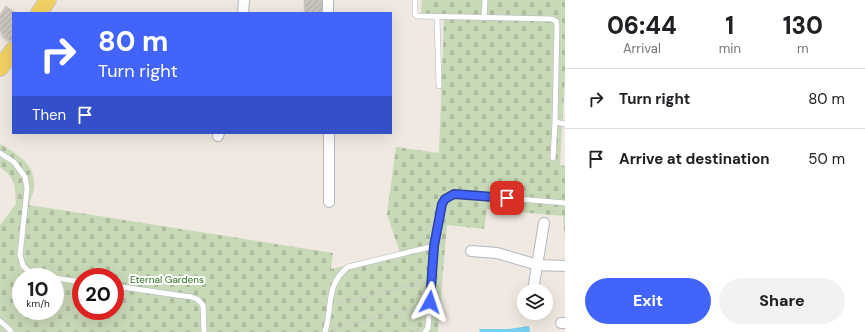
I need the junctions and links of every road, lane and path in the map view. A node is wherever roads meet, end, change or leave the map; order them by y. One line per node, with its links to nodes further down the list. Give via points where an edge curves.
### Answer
1 (48, 0): 6 (main road)
2 (244, 0): 7 (street)
3 (328, 0): 8 (street)
4 (415, 0): 9 (lane, via 414,14)
5 (485, 0): 10 (lane)
6 (40, 12)
7 (243, 12)
8 (328, 12)
9 (437, 17): 10 (lane); 13 (lane)
10 (484, 18): 14 (lane, via 556,21)
11 (12, 51): 12 (main road)
12 (0, 68)
13 (439, 86)
14 (555, 122): 15 (lane); 18 (lane)
15 (565, 124)
16 (328, 134): 19 (street)
17 (0, 153): 26 (lane, via 14,162 25,177 27,189 20,256)
18 (553, 158)
19 (329, 202)
20 (565, 203): 22 (lane, via 450,195 442,204)
21 (544, 223): 24 (street)
22 (434, 246): 27 (lane); 31 (lane, via 348,267 335,281)
23 (471, 251): 24 (street, via 497,253)
24 (538, 265): 25 (street); 28 (street)
25 (565, 266)
26 (25, 268)
27 (432, 280): 30 (lane); 31 (path)
28 (534, 284)
29 (124, 287): 35 (lane, via 191,296 202,305)
30 (430, 302): 33 (path); 36 (lane, via 428,328)
31 (330, 306): 33 (lane)
32 (0, 321): 34 (lane)
33 (326, 331)
34 (11, 332)
35 (204, 332)
36 (425, 332)

